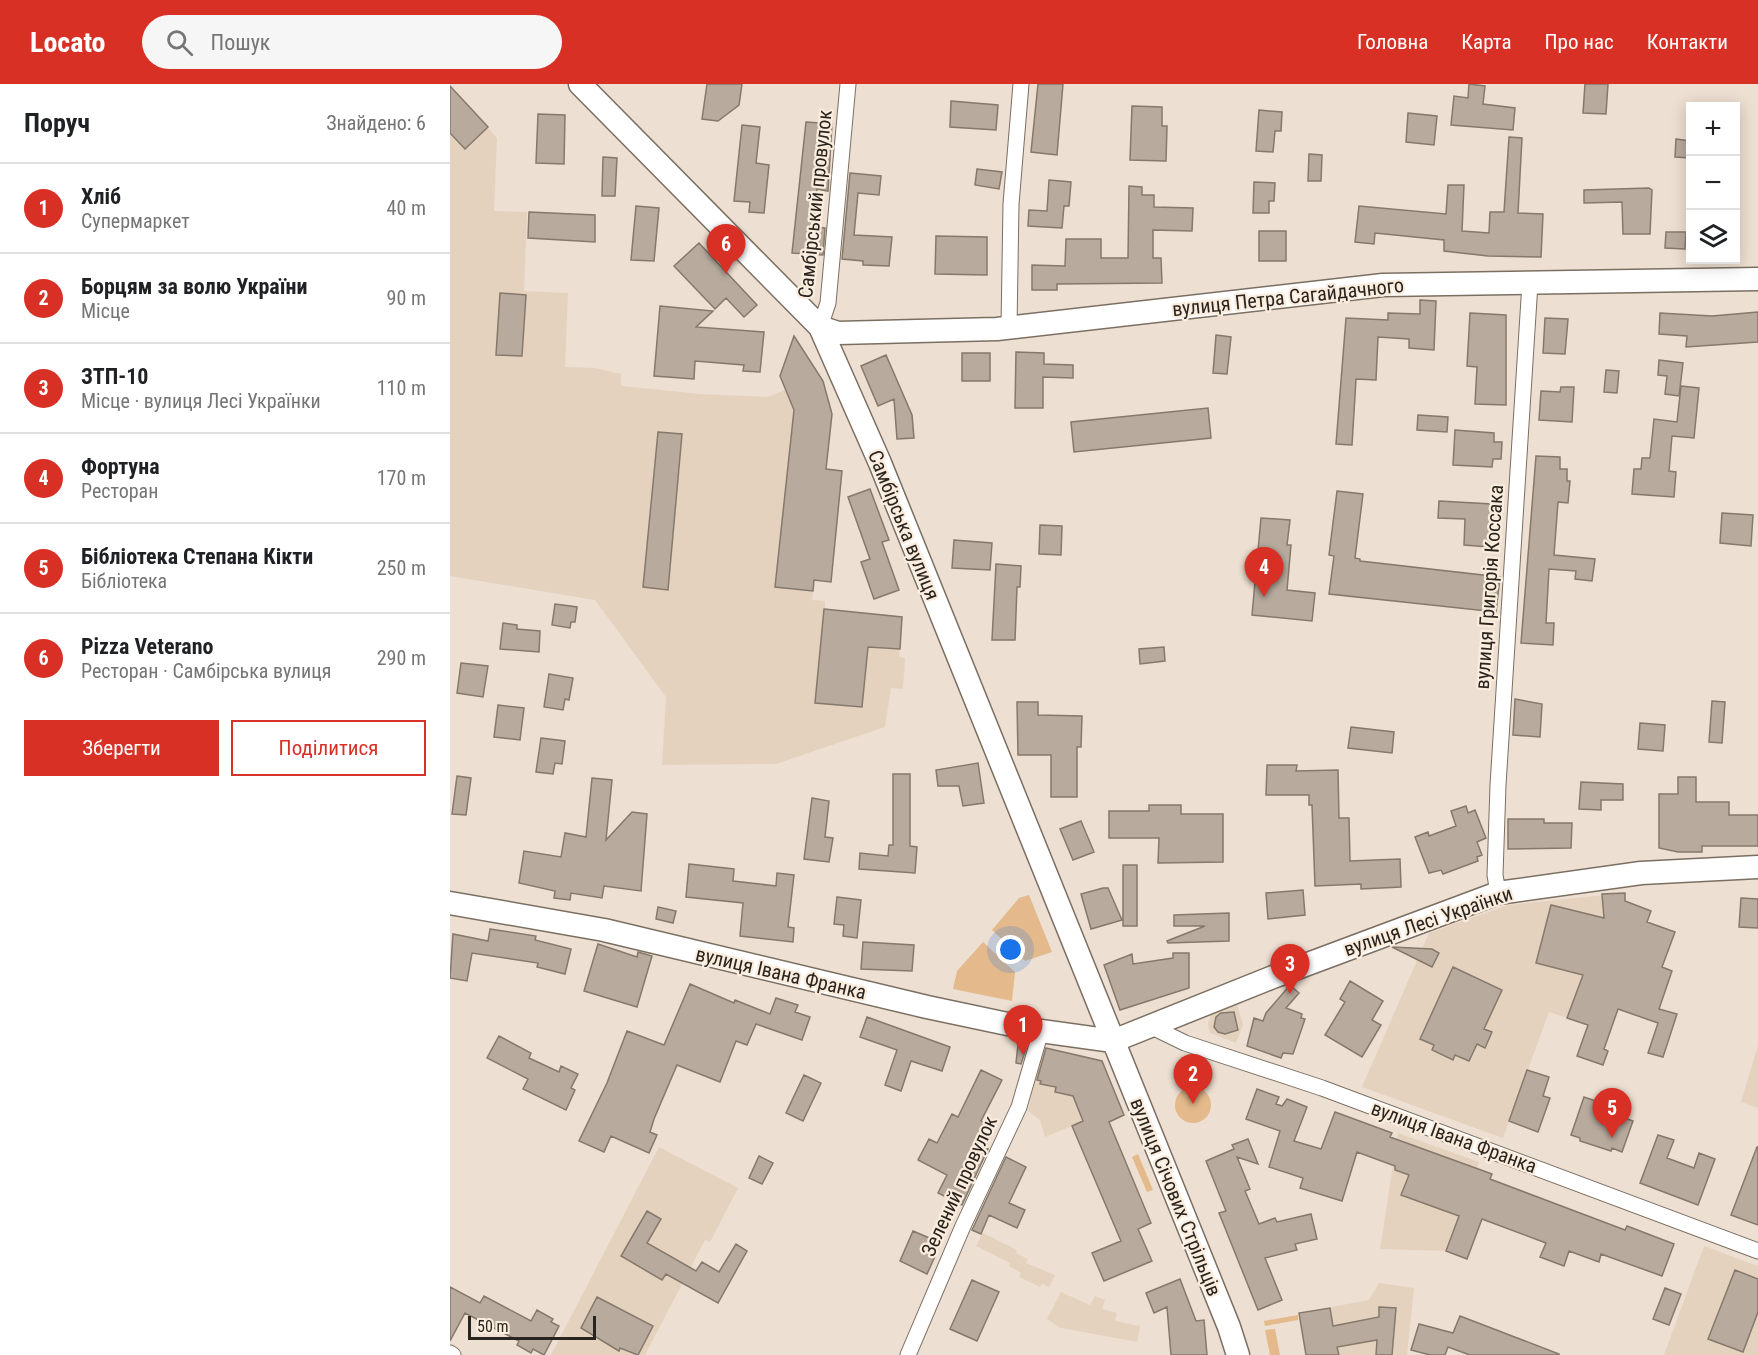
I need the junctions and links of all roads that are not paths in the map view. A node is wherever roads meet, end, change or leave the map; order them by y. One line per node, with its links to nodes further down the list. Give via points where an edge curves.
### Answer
1 (580, 84): 6 (main road, Самбірська вулиця)
2 (848, 84): 6 (street, Самбірський провулок, via 828,303)
3 (1021, 84): 7 (street, via 1011,204)
4 (1758, 279): 5 (main road, вулиця Петра Сагайдачного)
5 (1530, 283): 7 (main road, вулиця Петра Сагайдачного, via 1383,285); 9 (street, вулиця Григорія Коссака, via 1498,785)
6 (820, 327): 7 (main road, вулиця Петра Сагайдачного, via 838,333); 13 (main road, Самбірська вулиця, via 880,463)
7 (1009, 328)
8 (1758, 867): 9 (main road, вулиця Лесі Українки, via 1641,873)
9 (1498, 893): 11 (main road, вулиця Лесі Українки)
10 (450, 903): 12 (main road, вулиця Івана Франка, via 604,930)
11 (1150, 1026): 13 (main road, вулиця Лесі Українки); 14 (street, вулиця Івана Франка, via 1185,1043 1322,1088)
12 (1041, 1031): 13 (main road, вулиця Івана Франка); 15 (street, Зелений провулок, via 1019,1107)
13 (1113, 1041): 16 (main road, вулиця Січових Стрільців)
14 (1758, 1251)
15 (908, 1355)
16 (1238, 1355)

